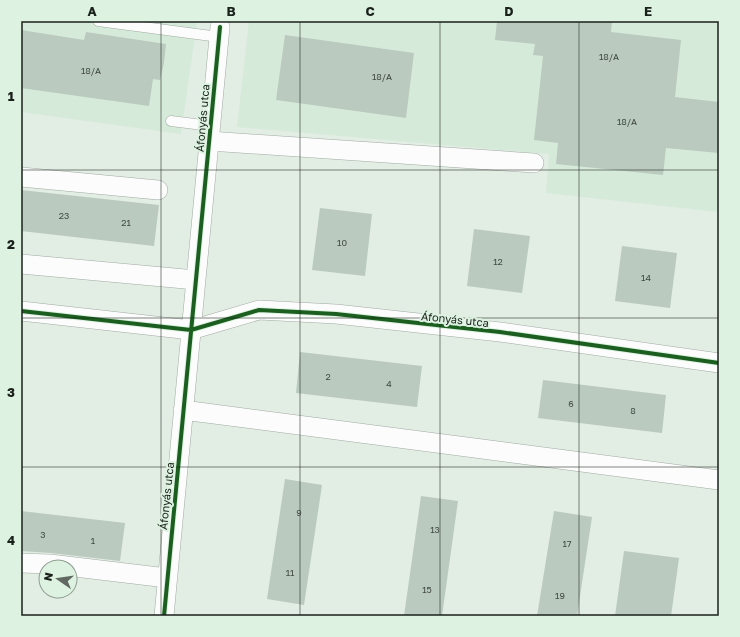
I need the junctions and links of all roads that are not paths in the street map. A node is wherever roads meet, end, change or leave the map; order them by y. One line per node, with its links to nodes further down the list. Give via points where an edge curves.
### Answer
1 (98, 21): 2 (lane)
2 (220, 32): 4 (street, Áfonyás utca)
3 (171, 121): 4 (lane)
4 (210, 134): 5 (street, Áfonyás utca); 9 (street, Áfonyás utca)
5 (534, 163)
6 (21, 176): 7 (street)
7 (158, 190)
8 (21, 264): 9 (street)
9 (196, 280): 11 (street, Áfonyás utca)
10 (21, 311): 11 (street, Áfonyás utca)
11 (191, 330): 12 (street, Áfonyás utca, via 259,310 336,314 500,332); 13 (street, Áfonyás utca)
12 (719, 363)
13 (183, 410): 14 (street); 16 (street, Áfonyás utca)
14 (719, 480)
15 (21, 563): 16 (street)
16 (167, 578): 17 (street, Áfonyás utca)
17 (164, 616)

